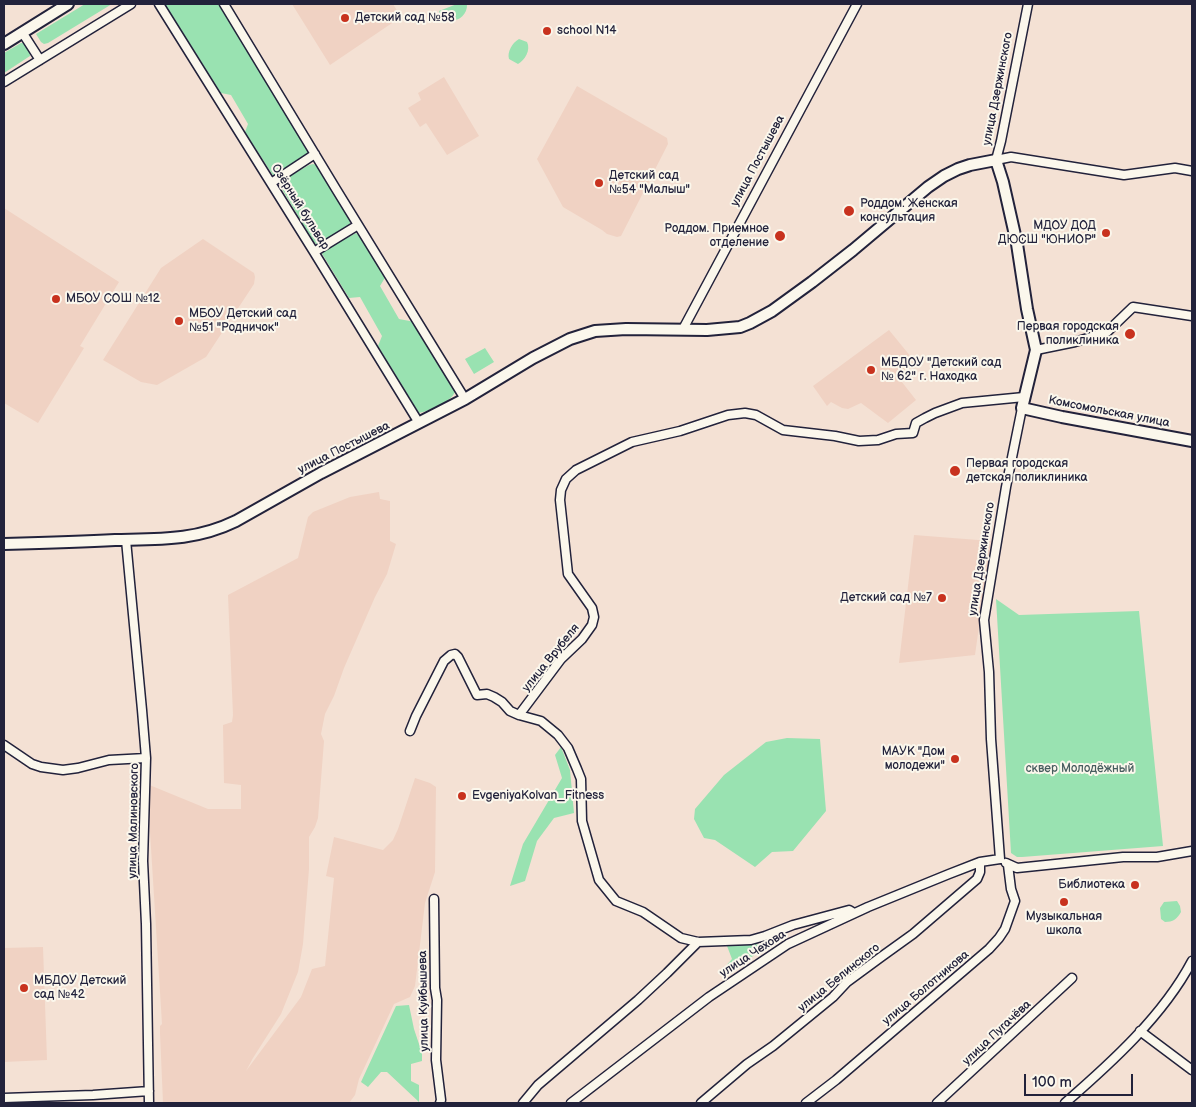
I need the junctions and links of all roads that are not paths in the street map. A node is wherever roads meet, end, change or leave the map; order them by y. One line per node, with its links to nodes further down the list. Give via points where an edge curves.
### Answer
1 (68, 4): 7 (main road)
2 (131, 4): 9 (street)
3 (159, 4): 14 (street, Озёрный бульвар)
4 (224, 4): 11 (street)
5 (856, 4): 18 (street, улица Постышева)
6 (1028, 4): 12 (street, улица Дзержинского)
7 (22, 32): 8 (main road); 9 (street)
8 (4, 44)
9 (40, 60): 10 (street)
10 (4, 82)
11 (315, 154): 14 (street); 15 (street)
12 (996, 160): 13 (street, via 1011,156 1124,175 1175,168); 18 (main road, улица Постышева, via 970,164 944,176 812,282 760,318 740,326); 19 (main road, улица Дзержинского, via 1017,244)
13 (1192, 171)
14 (271, 183): 16 (street, Озёрный бульвар)
15 (358, 225): 16 (street); 20 (street)
16 (314, 252): 22 (street, Озёрный бульвар)
17 (1192, 316): 19 (street, via 1133,307 1107,332)
18 (683, 330): 20 (main road, улица Постышева, via 626,329 582,334)
19 (1036, 350): 21 (main road, улица Дзержинского)
20 (465, 399): 22 (main road, улица Постышева)
21 (1023, 402): 23 (main road, Комсомольская улица, via 1062,417); 26 (street, улица Врубеля, via 962,403 916,423 912,433 859,441 783,430 756,415 728,415 632,442 576,470 566,478 560,500 568,574 592,608 594,618 582,639 561,659); 31 (street, улица Дзержинского, via 984,620)
22 (419, 423): 24 (main road, улица Постышева, via 222,528 176,538)
23 (1192, 441)
24 (126, 540): 25 (main road, улица Постышева); 29 (street, улица Малиновского)
25 (4, 544)
26 (519, 715): 27 (street, via 494,697 477,695 455,654 444,662); 36 (street, via 541,721 568,748 581,779 582,821 599,880 616,901 643,912 681,938)
27 (410, 731)
28 (4, 745): 29 (street, via 32,764 63,770 109,760)
29 (146, 758): 41 (street, улица Малиновского, via 143,861)
30 (1192, 851): 33 (street, via 1157,857 1123,857 1017,868)
31 (1000, 859): 32 (street, улица Чехова); 33 (street)
32 (980, 862): 35 (street, улица Чехова); 47 (street, улица Белинского, via 977,879 914,934 847,982 826,1003)
33 (1008, 864): 48 (street, улица Болотникова, via 1015,900 999,938)
34 (434, 899): 44 (street, улица Куйбышева, via 436,1060)
35 (854, 913): 36 (street, via 849,910 816,918 751,940); 46 (street, улица Чехова, via 788,944 753,966)
36 (698, 942): 45 (street, via 638,1000 538,1085)
37 (1192, 961): 39 (street, via 1168,999)
38 (1072, 978): 49 (street, улица Пугачёва)
39 (1140, 1031): 40 (street); 50 (street)
40 (1192, 1070)
41 (149, 1091): 42 (street); 43 (street, улица Малиновского)
42 (4, 1098)
43 (150, 1103)
44 (440, 1103)
45 (523, 1103)
46 (571, 1103)
47 (701, 1103)
48 (806, 1103)
49 (937, 1103)
50 (1065, 1103)

